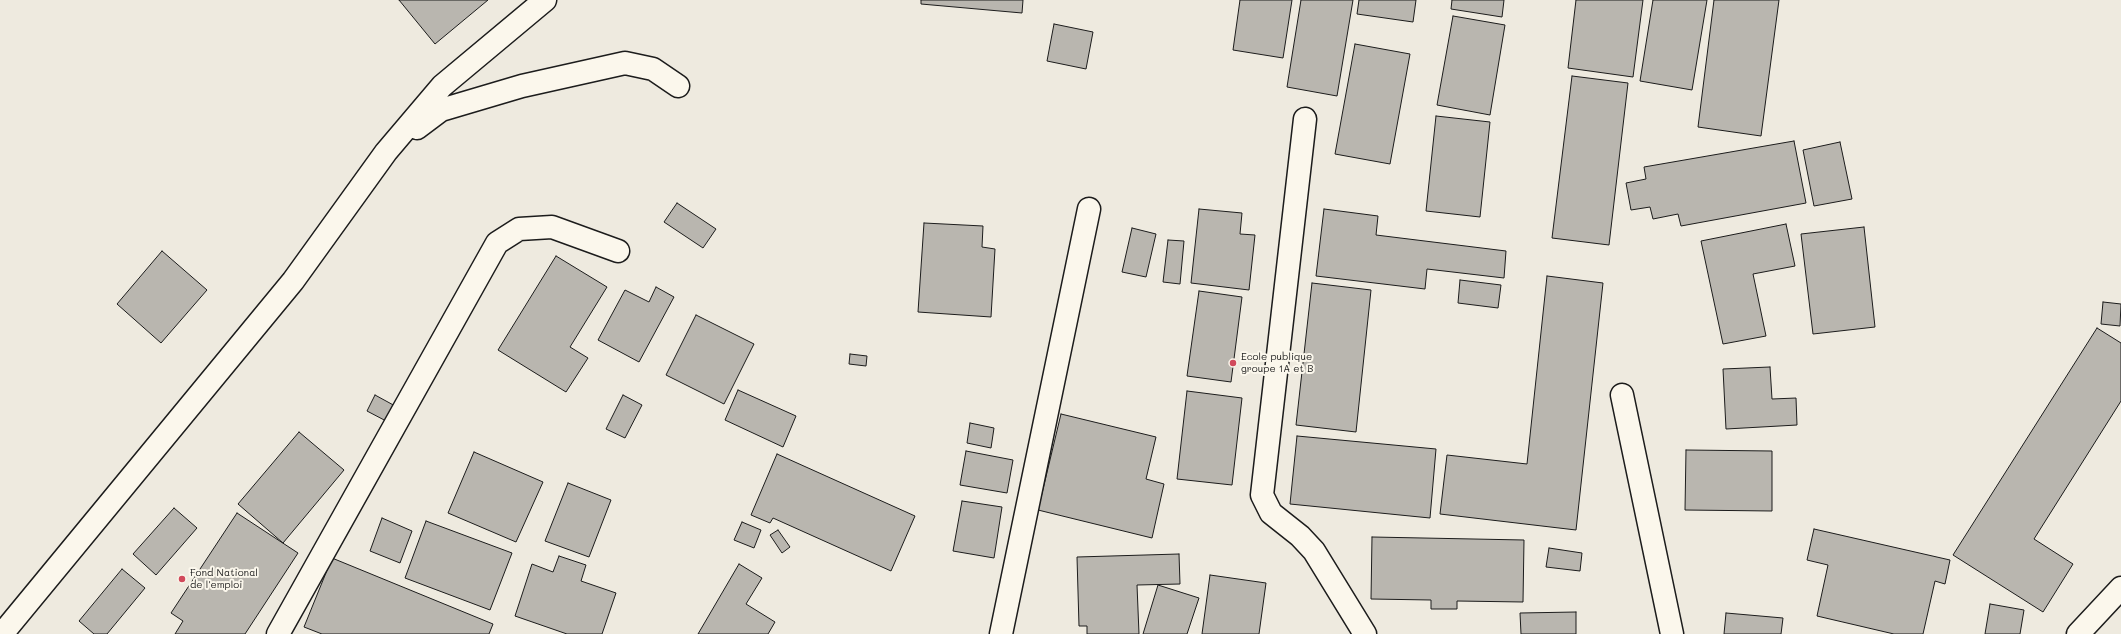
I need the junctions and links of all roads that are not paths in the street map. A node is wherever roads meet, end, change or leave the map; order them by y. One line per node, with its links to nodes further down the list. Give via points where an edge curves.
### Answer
1 (545, 0): 4 (street, via 442,86)
2 (678, 86): 4 (street, via 653,69 625,63 530,84 441,110)
3 (1305, 119): 12 (street, via 1262,494 1271,513 1314,551)
4 (386, 152): 9 (street, via 293,281)
5 (1089, 209): 11 (street)
6 (618, 251): 10 (street, via 552,227 519,229 497,242)
7 (1622, 395): 13 (street)
8 (2121, 588): 14 (street)
9 (2, 634)
10 (278, 634)
11 (1001, 634)
12 (1365, 634)
13 (1672, 634)
14 (2078, 634)

